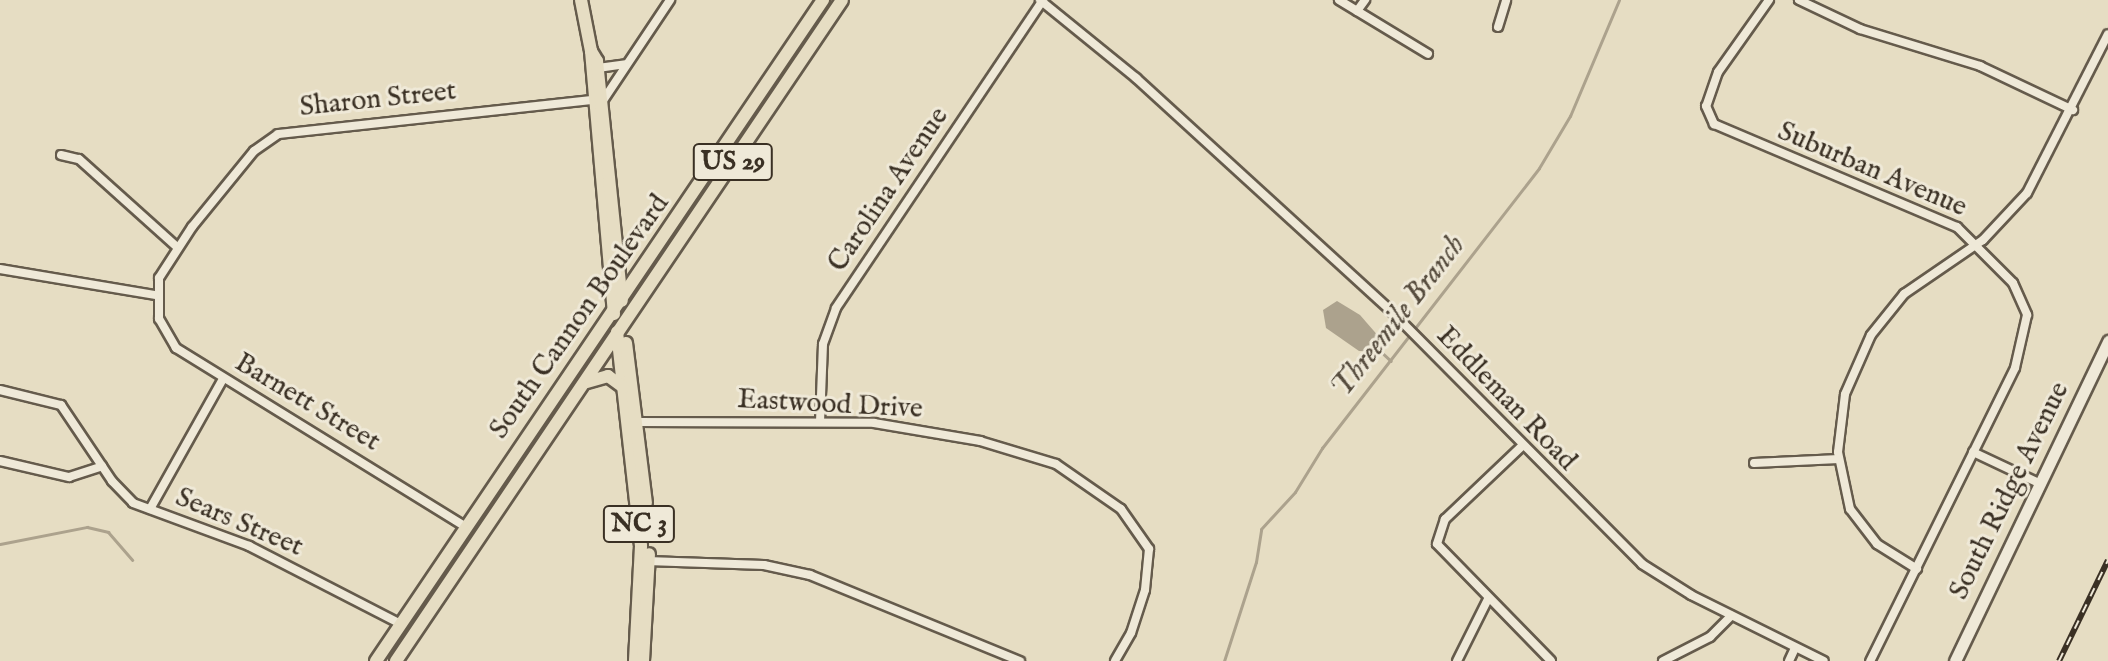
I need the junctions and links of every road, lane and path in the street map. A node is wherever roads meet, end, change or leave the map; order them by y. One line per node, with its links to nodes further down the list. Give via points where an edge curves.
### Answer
1 (581, 0): 14 (main road, NC 3)
2 (670, 0): 16 (street)
3 (823, 0): 25 (main road, South Cannon Boulevard / US 29)
4 (842, 0): 27 (main road, South Cannon Boulevard / US 29)
5 (1339, 0): 11 (street)
6 (1365, 0): 11 (street)
7 (1506, 0): 12 (street)
8 (1769, 0): 21 (street, Suburban Avenue, via 1718,72 1706,106 1714,124 1949,222)
9 (1799, 0): 19 (street, via 1860,29 1980,66)
10 (1042, 1): 34 (street, Carolina Avenue, via 836,308 823,344); 35 (street, Eddleman Road, via 1136,78 1392,312)
11 (1357, 11): 15 (street)
12 (1498, 27)
13 (2108, 34): 19 (street)
14 (591, 51): 17 (main road, NC 3); 18 (main road, NC 3)
15 (1428, 54)
16 (627, 64): 17 (street); 18 (street)
17 (598, 68): 18 (main road, NC 3)
18 (597, 101): 22 (street, Sharon Street, via 278,134 254,151); 25 (main road, NC 3); 26 (main road, NC 3)
19 (2073, 110): 21 (street, via 2027,193)
20 (61, 155): 22 (street, via 79,159)
21 (1977, 244): 36 (street, Suburban Avenue, via 2020,293 2028,324 2015,368); 37 (street, via 1904,294 1871,335 1845,394)
22 (177, 247): 24 (street, Sharon Street)
23 (0, 269): 24 (street)
24 (156, 295): 29 (street, Barnett Street, via 167,337)
25 (622, 300): 26 (main road, South Cannon Boulevard / US 29); 27 (main road, NC 3)
26 (614, 312): 27 (main road, NC 3); 43 (main road, South Cannon Boulevard / US 29)
27 (620, 329): 30 (main road, South Cannon Boulevard / US 29); 31 (main road, NC 3); 33 (main road, NC 3)
28 (2108, 341): 41 (street, South Ridge Avenue)
29 (223, 379): 42 (street, Sears Street); 43 (street, Barnett Street)
30 (584, 384): 31 (main road, via 608,376); 46 (main road, South Cannon Boulevard / US 29)
31 (623, 387): 44 (main road, NC 3)
32 (0, 390): 40 (street, via 61,405)
33 (636, 422): 34 (street, Eastwood Drive); 44 (main road, NC 3)
34 (820, 422): 56 (street, Eastwood Drive, via 897,426 980,441 1056,464 1109,498 1137,525 1150,557 1131,633)
35 (1521, 447): 47 (street, via 1436,533 1443,553); 48 (street, Eddleman Road, via 1642,564)
36 (1973, 452): 41 (street); 45 (street, Suburban Avenue)
37 (1839, 459): 39 (street); 45 (street, via 1842,488 1862,528)
38 (0, 461): 40 (street, via 69,477)
39 (1754, 463)
40 (102, 466): 42 (street, via 127,498)
41 (2039, 483): 63 (street, South Ridge Avenue)
42 (150, 509): 49 (street, Sears Street, via 249,546)
43 (466, 527): 46 (main road, US 29, via 466,542); 49 (main road, South Cannon Boulevard / US 29)
44 (645, 561): 53 (main road, NC 3); 54 (main road, NC 3); 55 (street, via 764,565 810,575)
45 (1917, 569): 62 (street, Suburban Avenue)
46 (448, 585): 52 (main road, South Cannon Boulevard / US 29)
47 (1488, 599): 57 (street); 58 (street)
48 (1731, 616): 50 (street, Eddleman Road); 59 (street, via 1710,637)
49 (401, 624): 51 (main road, South Cannon Boulevard / US 29)
50 (1795, 648): 60 (street); 61 (street, Eddleman Road)
51 (376, 661)
52 (396, 661)
53 (635, 661)
54 (643, 661)
55 (1020, 661)
56 (1115, 661)
57 (1457, 661)
58 (1551, 661)
59 (1663, 661)
60 (1789, 661)
61 (1824, 661)
62 (1870, 661)
63 (1955, 661)

